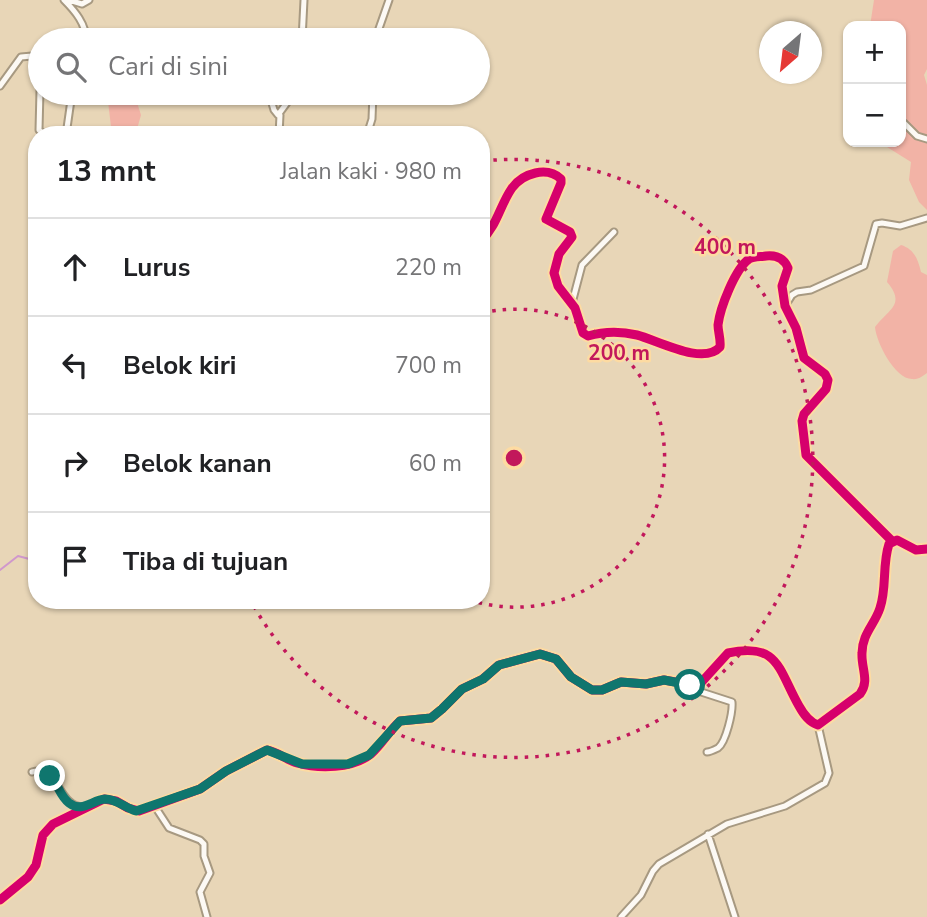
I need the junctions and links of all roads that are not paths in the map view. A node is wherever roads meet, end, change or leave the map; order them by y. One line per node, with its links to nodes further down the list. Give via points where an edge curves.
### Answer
1 (66, 0): 2 (street, via 82,5); 5 (street)
2 (89, 0)
3 (303, 0): 6 (street)
4 (389, 0): 7 (street)
5 (84, 28)
6 (302, 28)
7 (379, 28)
8 (28, 56): 9 (street, via 22,57)
9 (0, 86)
10 (40, 105): 17 (street)
11 (70, 105): 18 (street)
12 (273, 105): 15 (street)
13 (284, 105): 15 (street)
14 (373, 105): 20 (street)
15 (280, 115): 19 (street)
16 (906, 125): 21 (street)
17 (39, 126)
18 (67, 126)
19 (279, 126)
20 (370, 126)
21 (927, 139)
22 (927, 218): 26 (street, via 900,226 876,224 864,266 797,292)
23 (614, 232): 25 (street, via 582,265)
24 (490, 233): 25 (street, via 512,187 520,180 542,171 559,176 560,186 546,216 572,235 559,254 554,273)
25 (572, 303): 26 (street, via 586,335 621,332 679,351 711,353 720,347 719,322 738,272 751,258 771,256 788,266 782,286)
26 (785, 306): 27 (street, via 804,358 828,380 826,389 804,414 806,455)
27 (892, 541): 28 (street); 30 (street, via 885,560 880,611 863,644 865,687)
28 (927, 549)
29 (690, 685): 30 (street, via 701,684 728,653 757,650 776,662 802,711); 31 (street, via 732,702 723,742); 33 (street, via 664,680 621,682 592,690 552,657 540,654 499,665 462,689 431,718 400,721 359,761 311,765 267,750 200,789)
30 (818, 725): 35 (street, via 829,774 825,783 785,806)
31 (707, 752)
32 (32, 772): 34 (street, via 50,776 72,805)
33 (154, 805): 34 (street, via 136,811 104,799); 37 (street, via 169,828 204,844 210,873 200,892)
34 (87, 807): 36 (street, via 48,829 28,877)
35 (708, 834): 38 (street, via 659,864); 39 (street)
36 (0, 900)
37 (208, 917)
38 (621, 917)
39 (736, 917)

